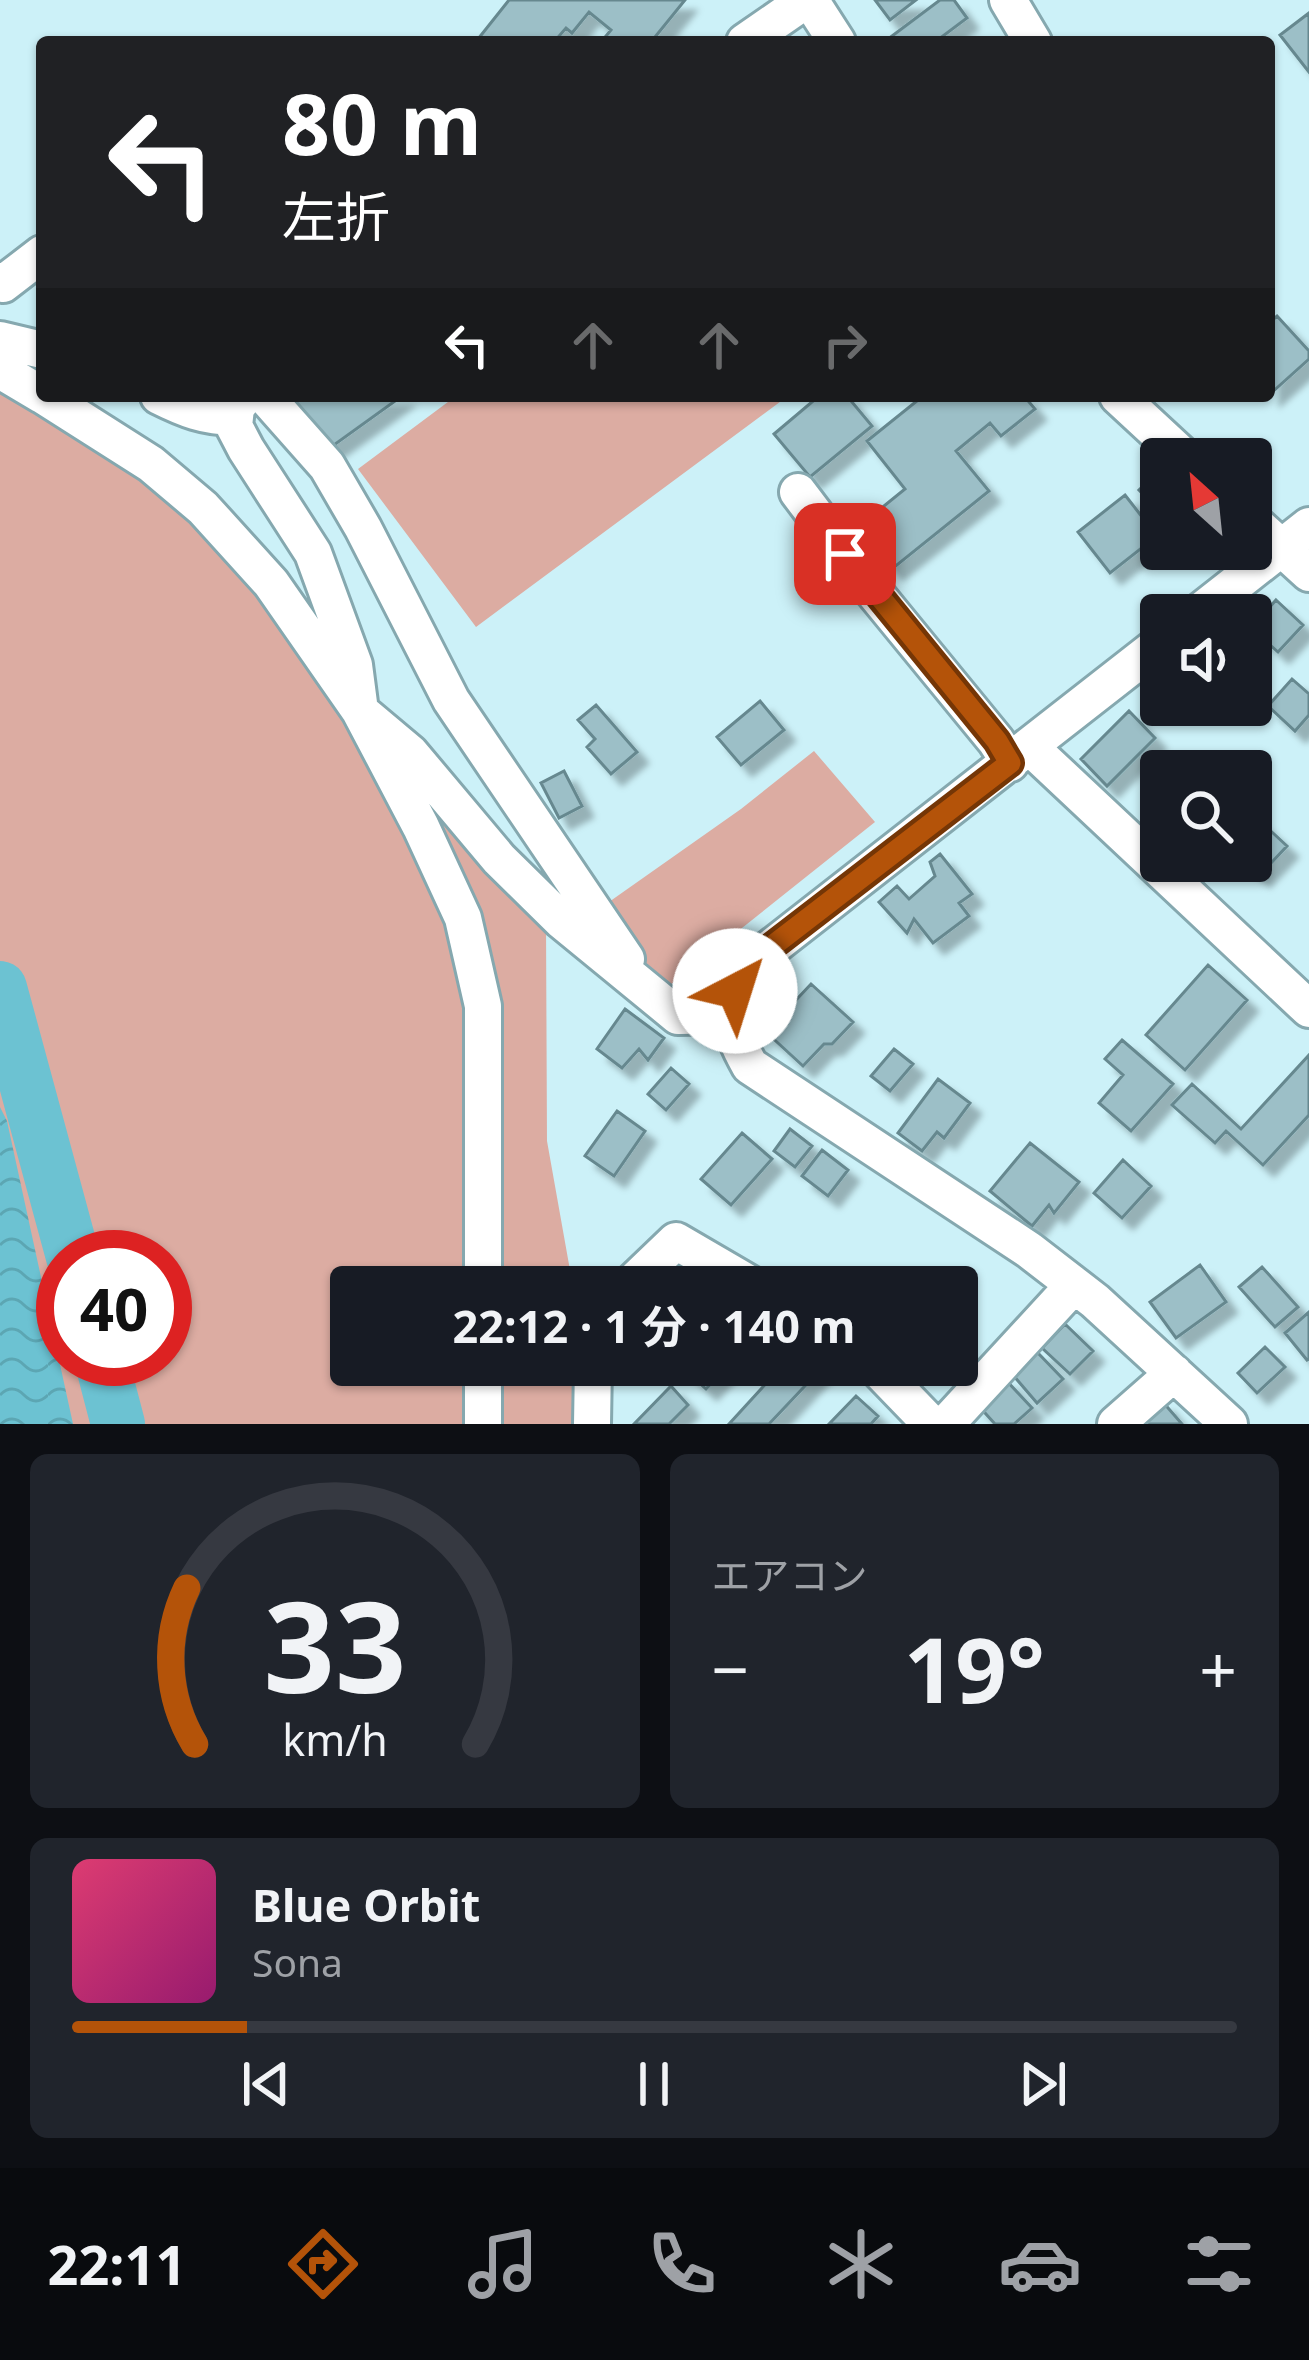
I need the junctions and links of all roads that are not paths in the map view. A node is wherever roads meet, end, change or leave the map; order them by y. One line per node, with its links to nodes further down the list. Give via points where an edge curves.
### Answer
1 (808, 0): 3 (street); 4 (street)
2 (1008, 0): 5 (street)
3 (754, 36)
4 (833, 36)
5 (1030, 36)
6 (36, 259): 7 (street)
7 (0, 281)
8 (0, 340): 9 (street)
9 (36, 349)
10 (0, 370): 11 (street)
11 (36, 392)
12 (53, 402): 22 (street, via 151,464 203,508 271,583)
13 (171, 402): 15 (street, via 213,417)
14 (1124, 402): 16 (street)
15 (248, 403): 22 (street, via 234,426 313,553 354,665); 24 (street, via 327,466 451,700)
16 (1163, 438)
17 (798, 492): 23 (street, via 997,741)
18 (1295, 537): 19 (street); 20 (street)
19 (1309, 573)
20 (1223, 594)
21 (1140, 660): 23 (street)
22 (360, 711): 24 (street, via 410,753 499,860); 27 (street, via 463,918 483,1006)
23 (1020, 755): 25 (street); 26 (street, via 749,964)
24 (649, 992): 26 (street, via 678,1016)
25 (1309, 1010)
26 (730, 1015): 30 (street, via 750,1066)
27 (483, 1266)
28 (650, 1266): 29 (street, via 676,1241)
29 (719, 1266)
30 (1074, 1285): 31 (street); 38 (street)
31 (1174, 1373): 39 (street); 40 (street)
32 (483, 1386): 35 (street)
33 (593, 1386): 36 (street)
34 (894, 1386): 37 (street)
35 (483, 1424)
36 (592, 1424)
37 (931, 1424)
38 (946, 1424)
39 (1116, 1424)
40 (1229, 1424)

